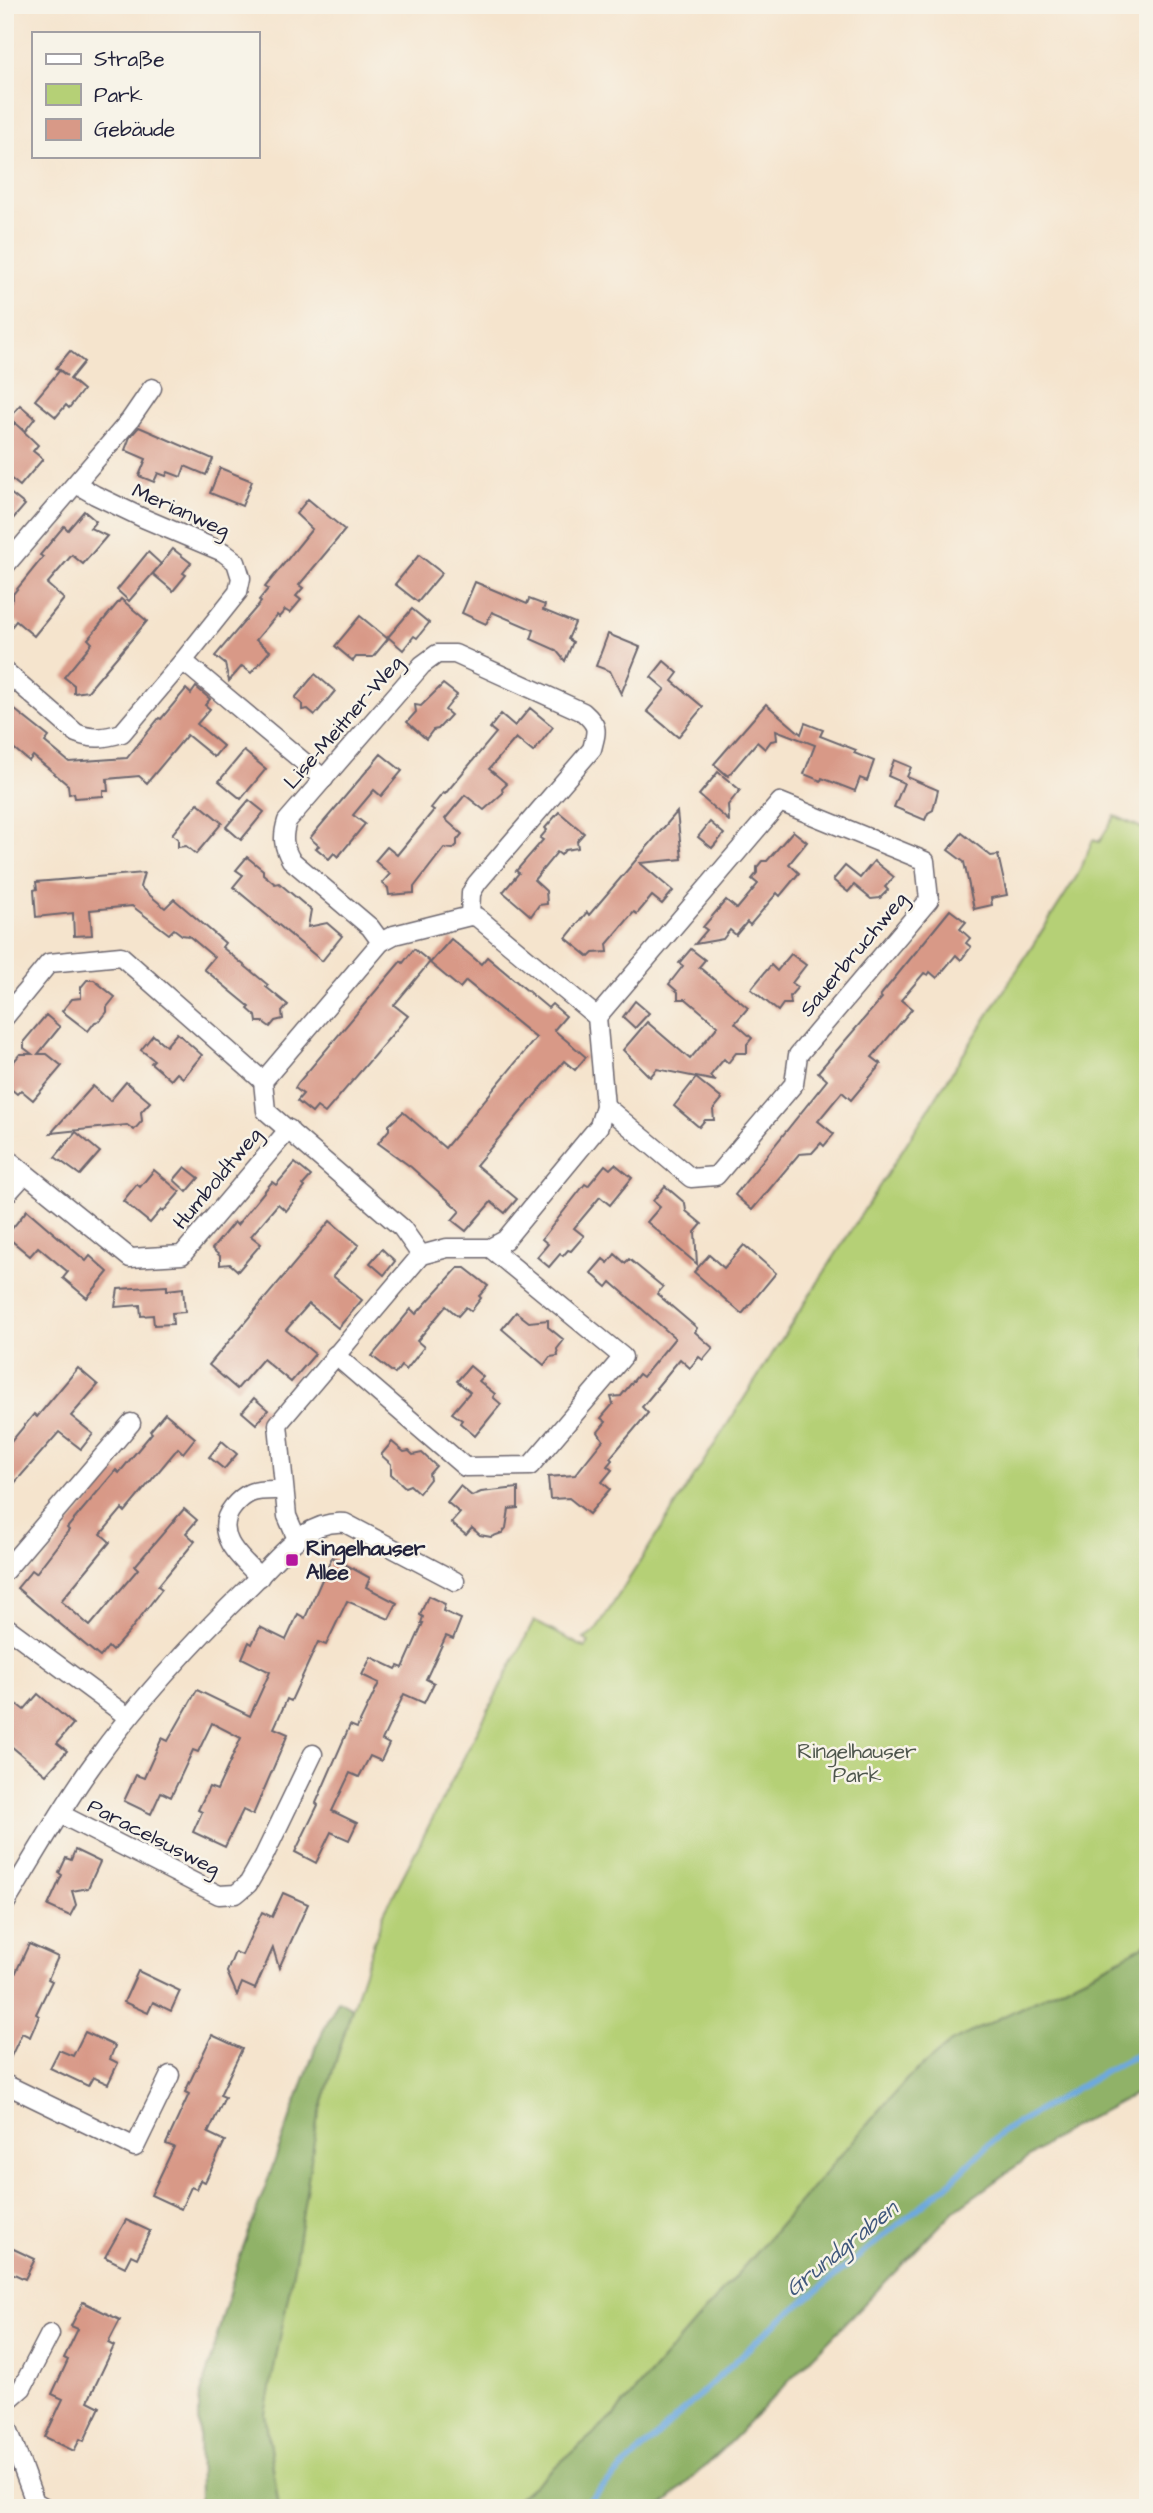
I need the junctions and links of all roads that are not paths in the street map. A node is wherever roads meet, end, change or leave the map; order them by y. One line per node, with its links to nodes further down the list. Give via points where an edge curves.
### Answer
1 (152, 388): 2 (street)
2 (76, 484): 3 (street); 4 (street, Merianweg, via 236,562 241,578 238,592)
3 (5, 566)
4 (183, 661): 5 (street, Merianweg, via 122,733 89,739 76,733); 6 (street)
5 (5, 671)
6 (324, 779): 7 (street, Lise-Meitner-Weg, via 422,665 437,654 455,654 583,712 593,721 597,731 592,750 477,883 471,893); 8 (street, Lise-Meitner-Weg, via 287,821 284,846 291,860 370,927)
7 (470, 916): 8 (street); 10 (street, via 486,922)
8 (381, 942): 11 (street)
9 (5, 1017): 11 (street, via 49,963 121,956)
10 (597, 1017): 12 (street); 12 (street, Sauerbruchweg, via 780,802 925,861 929,900 798,1055 794,1084 716,1176 691,1178)
11 (263, 1081): 13 (street, via 266,1111)
12 (605, 1106): 17 (street, via 598,1126 505,1240)
13 (289, 1129): 15 (street, Humboldtweg, via 182,1255 130,1258); 18 (street, via 402,1228)
14 (5, 1157): 15 (street, Humboldtweg)
15 (25, 1174): 16 (street)
16 (5, 1196)
17 (491, 1248): 18 (street, via 447,1248); 19 (street, via 624,1357 530,1466 465,1467)
18 (421, 1255): 19 (street)
19 (335, 1355): 21 (street, via 278,1424)
20 (131, 1423): 23 (street)
21 (283, 1490): 22 (street); 24 (street, via 251,1492 227,1515 225,1534 236,1554)
22 (297, 1539): 24 (street); 25 (street, via 330,1522 345,1523)
23 (5, 1571)
24 (260, 1577): 27 (street)
25 (455, 1581)
26 (5, 1626): 27 (street)
27 (128, 1717): 29 (street)
28 (313, 1754): 29 (street, Paracelsusweg, via 264,1856 248,1884 236,1894 219,1895)
29 (60, 1814): 30 (street)
30 (7, 1897)
31 (170, 2075): 32 (street, via 135,2147)
32 (5, 2084)
33 (50, 2334): 34 (street, via 22,2388)
34 (5, 2403)
35 (5, 2420): 36 (street, via 35,2502)
36 (47, 2508)

